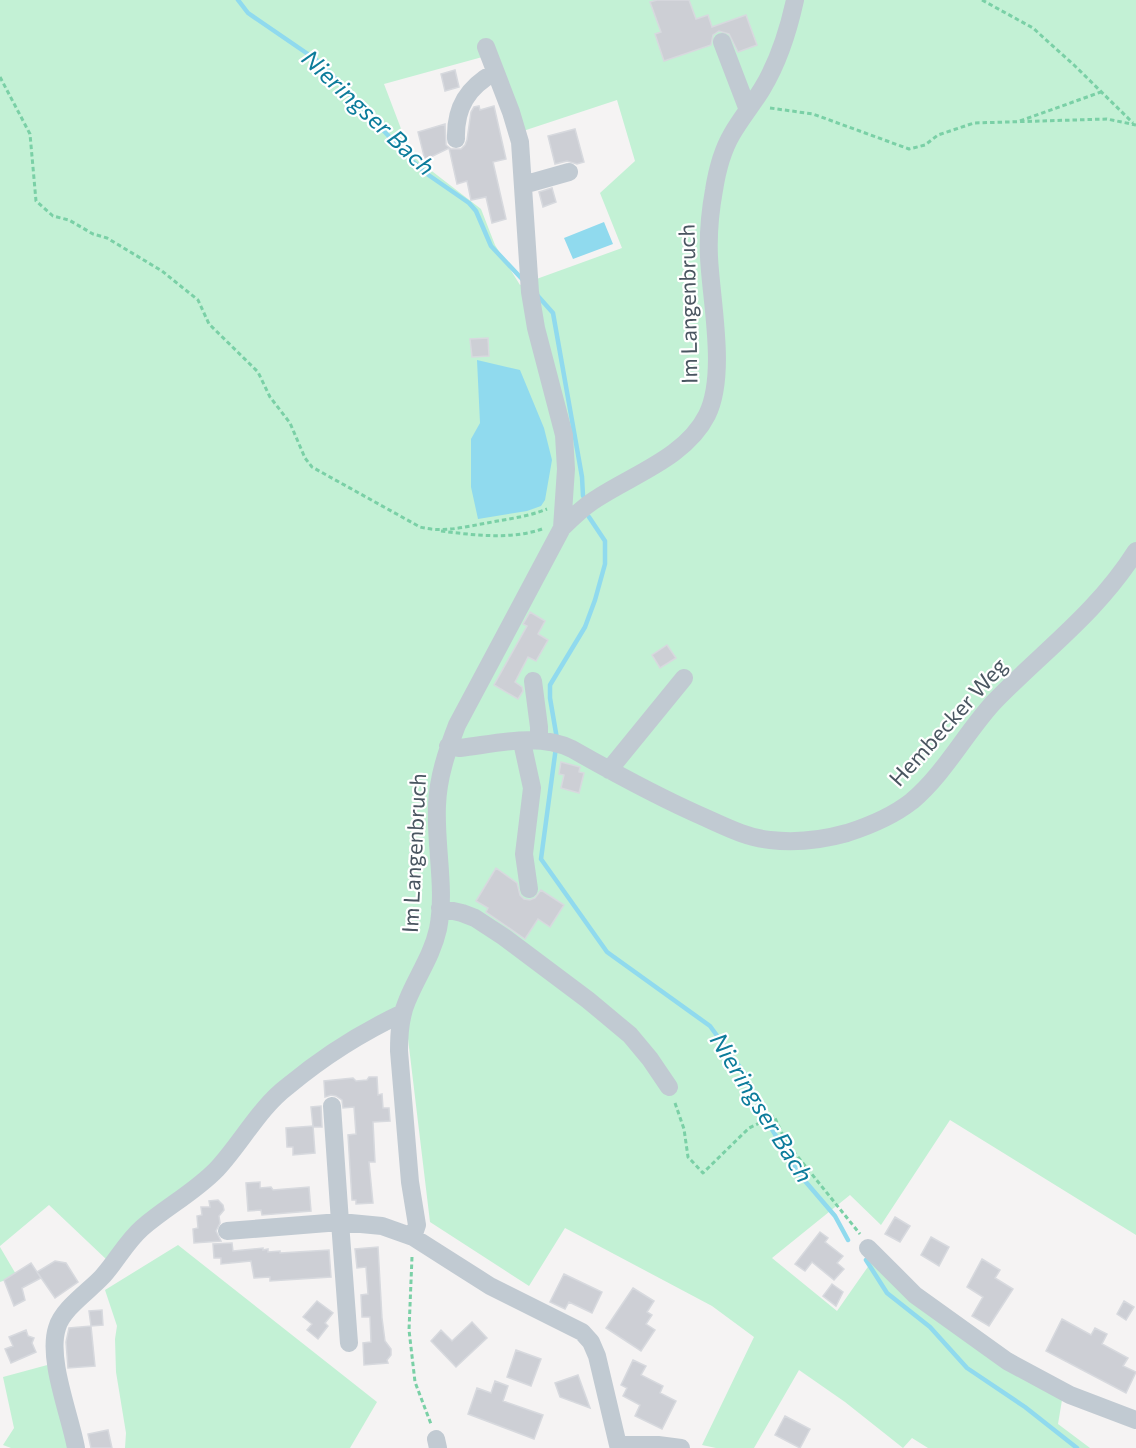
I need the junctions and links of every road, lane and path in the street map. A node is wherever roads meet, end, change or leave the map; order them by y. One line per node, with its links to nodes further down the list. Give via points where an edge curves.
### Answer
1 (795, 0): 8 (street, Im Langenbruch, via 784,45)
2 (982, 0): 7 (path, via 1033,28)
3 (722, 42): 8 (street)
4 (486, 47): 5 (street, Im Langenbruch)
5 (495, 72): 11 (street, via 483,78 465,97 457,115); 13 (street, Im Langenbruch, via 520,142)
6 (0, 77): 16 (path, via 30,134 36,201 53,216 107,238 162,271 198,300 209,324 258,372 312,466 420,527)
7 (1101, 92): 9 (path); 10 (path)
8 (749, 108): 9 (path, via 813,114 909,149 974,123); 15 (street, Im Langenbruch, via 731,135 720,163 709,218 717,367 707,415 666,458 598,497)
9 (1016, 123): 10 (path, via 1107,119)
10 (1135, 124)
11 (456, 138)
12 (568, 172): 13 (street)
13 (523, 185): 14 (street, Im Langenbruch, via 530,292 564,435)
14 (564, 503): 15 (street, Im Langenbruch); 16 (path, via 527,516)
15 (557, 527): 16 (path, via 532,533 473,535); 21 (street, Im Langenbruch)
16 (433, 530)
17 (1136, 551): 22 (street, Hembecker Weg, via 1097,604 984,713 926,787 904,806 864,827 826,838 768,840 702,817)
18 (684, 678): 22 (street)
19 (533, 681): 20 (street)
20 (544, 742): 21 (street); 22 (street, Hembecker Weg); 23 (street, via 528,761 532,788 524,854)
21 (448, 746): 24 (street, Im Langenbruch, via 437,806)
22 (609, 770)
23 (529, 889)
24 (440, 908): 25 (street, Im Langenbruch, via 433,948); 26 (street, via 475,918 588,1000 630,1035)
25 (403, 1013): 30 (street, Im Langenbruch, via 399,1051 417,1225); 36 (street, via 346,1042 267,1104 216,1170 140,1230 60,1320 55,1355)
26 (669, 1087): 31 (path, via 684,1129 688,1157 704,1173 749,1128 774,1116 786,1142)
27 (332, 1106): 28 (street)
28 (340, 1222): 29 (street); 30 (street, via 382,1226); 32 (street)
29 (227, 1231)
30 (413, 1237): 34 (path, via 409,1330 415,1382); 35 (street, via 490,1286 582,1332 597,1356)
31 (868, 1248): 33 (street, via 915,1295 1007,1361 1070,1395)
32 (349, 1343)
33 (1136, 1420)
34 (437, 1444)
35 (617, 1447): 37 (street)
36 (76, 1448)
37 (681, 1448)

